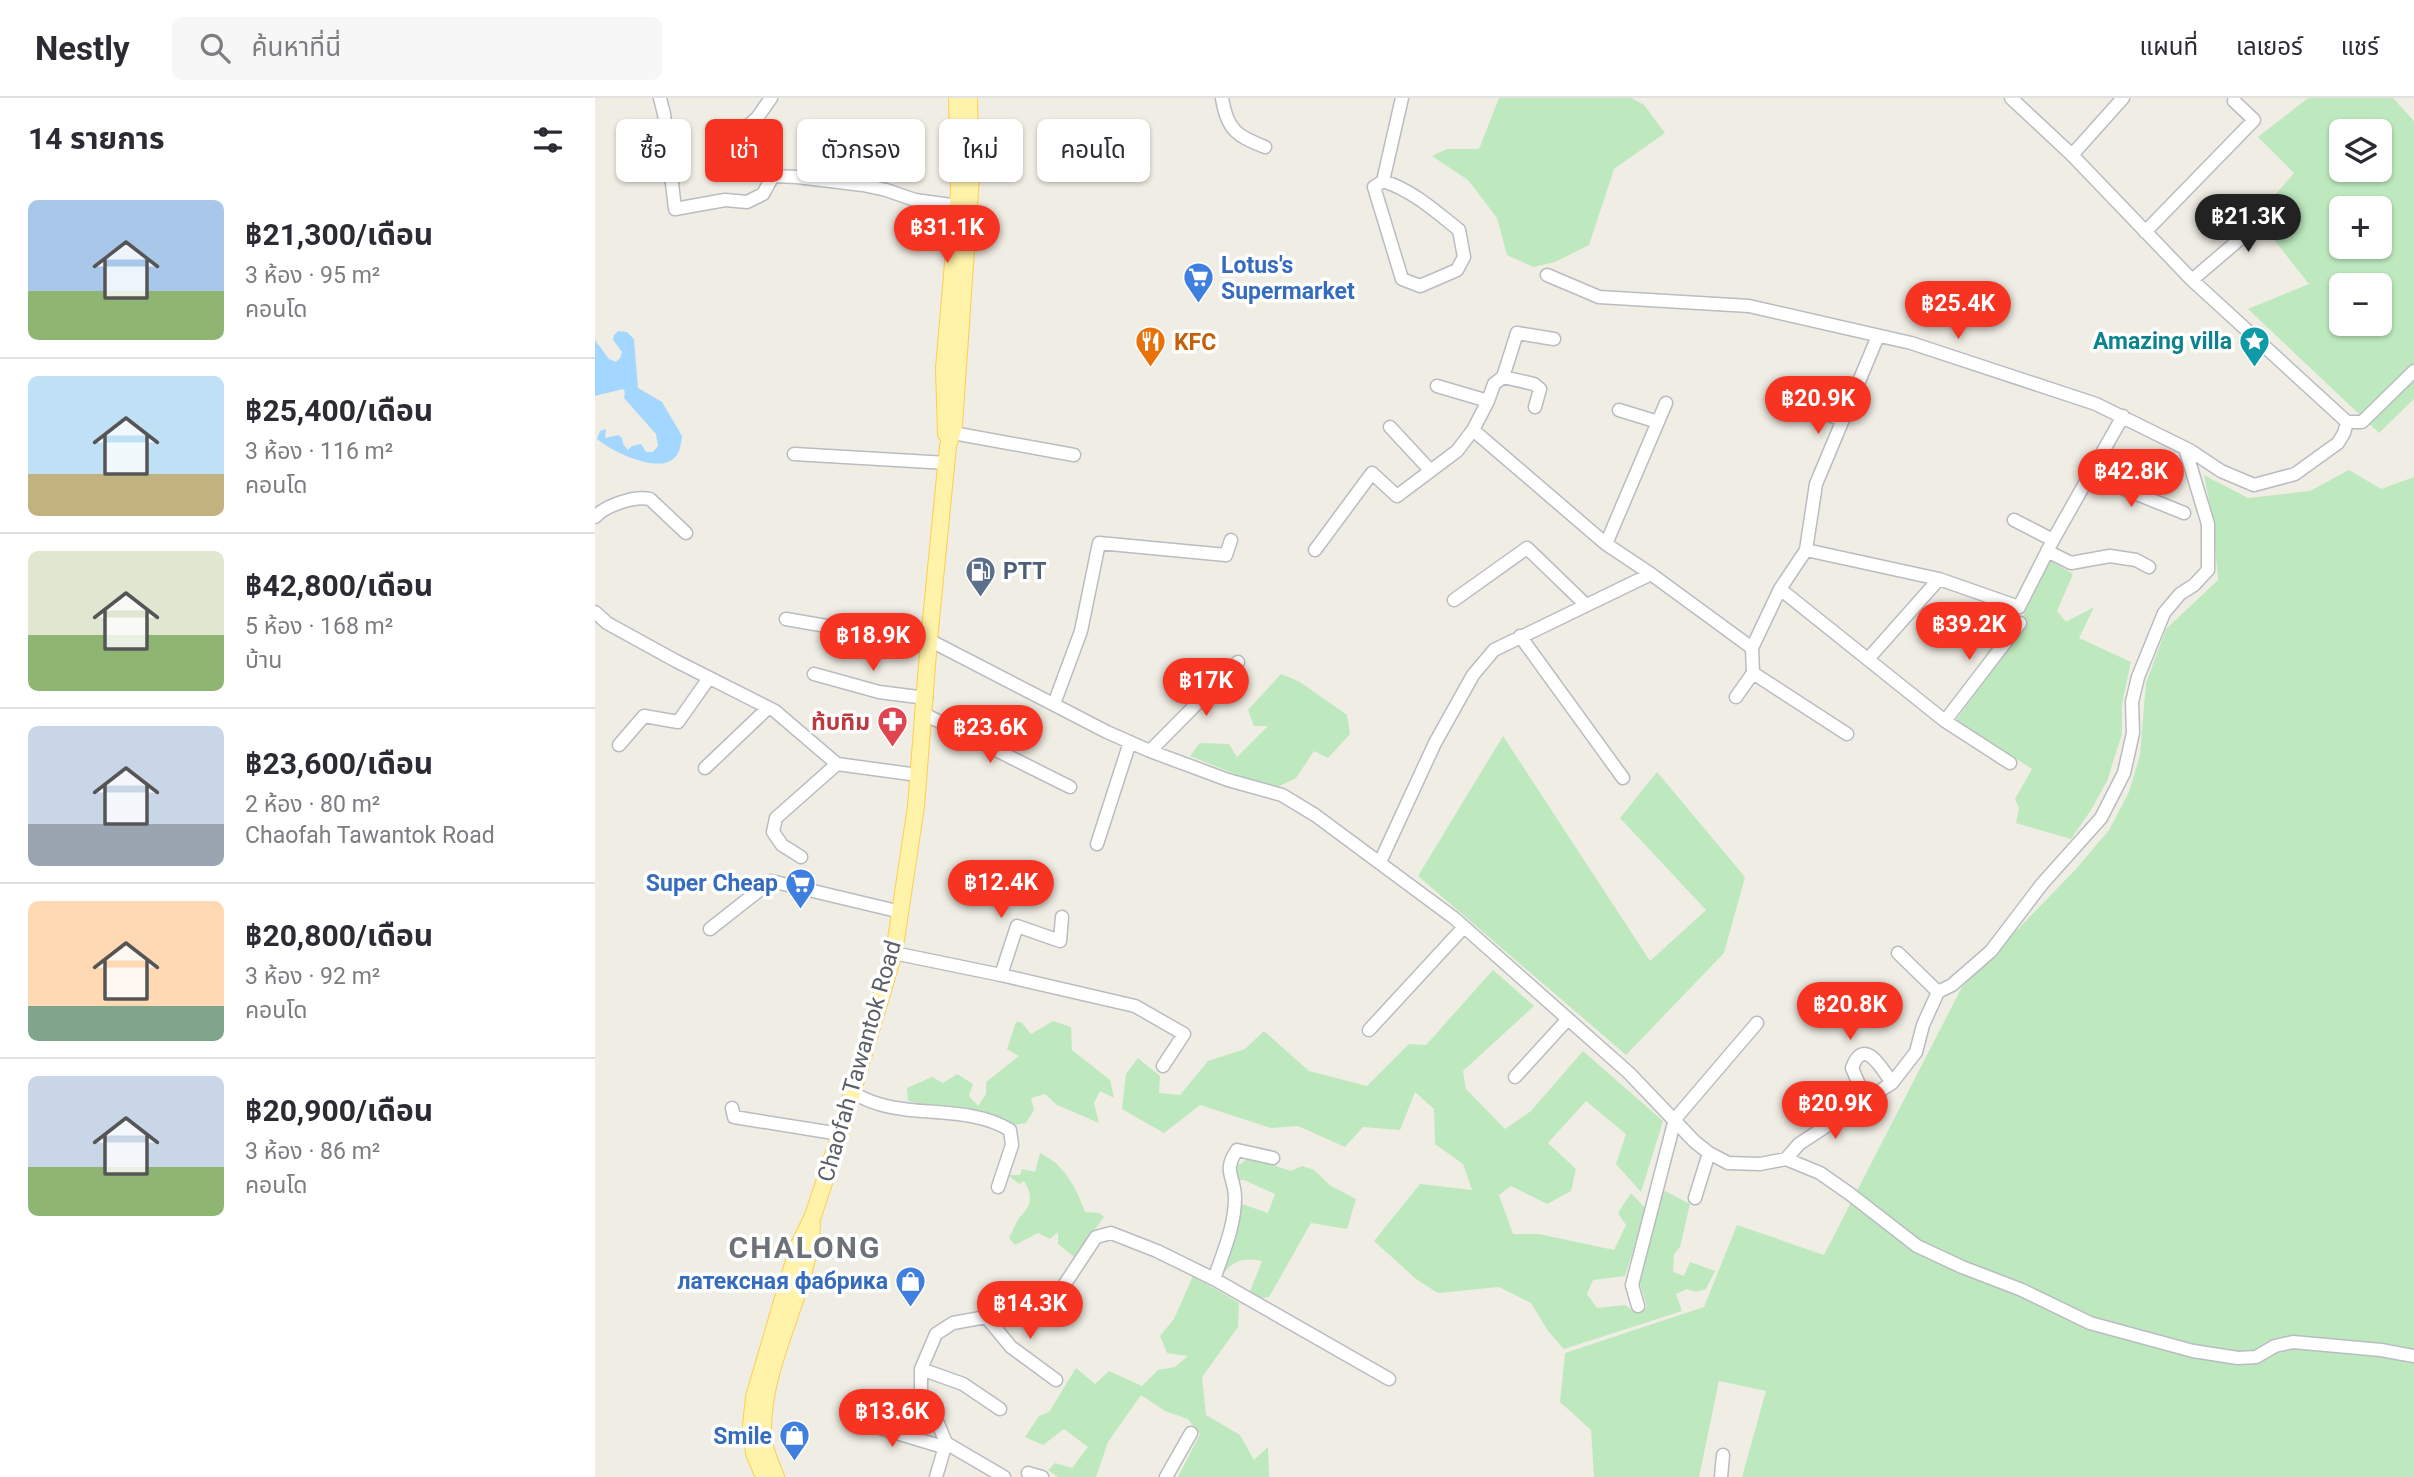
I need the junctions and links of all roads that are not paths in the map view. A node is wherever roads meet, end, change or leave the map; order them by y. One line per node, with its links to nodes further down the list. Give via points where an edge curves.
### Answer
1 (660, 98): 15 (street, via 675,209 725,200 747,202 763,194)
2 (771, 98): 10 (street)
3 (957, 98): 19 (main road, Chaofah Tawantok Road)
4 (969, 98): 39 (main road, Chaofah Tawantok Road, via 971,177)
5 (1222, 98): 11 (street, via 1233,130)
6 (1402, 98): 14 (street)
7 (2011, 98): 12 (street)
8 (2123, 98): 12 (street)
9 (2234, 101): 20 (street, via 2254,120)
10 (756, 119)
11 (1265, 148)
12 (2072, 155): 20 (street)
13 (783, 176): 17 (street)
14 (1383, 181): 14 (street, via 1374,187 1402,279 1420,286 1457,270 1464,257 1459,230 1400,186)
15 (770, 182)
16 (862, 182): 17 (street)
17 (863, 185): 19 (street)
18 (2282, 202): 22 (street)
19 (957, 206): 39 (main road, Chaofah Tawantok Road, via 944,368 944,425)
20 (2145, 232): 22 (street)
21 (1547, 275): 23 (street, via 1599,297 1749,306)
22 (2192, 280): 36 (street)
23 (1878, 336): 33 (street, via 1951,356); 34 (street)
24 (1554, 339): 26 (street, via 1517,333)
25 (2414, 371): 36 (street, via 2362,422)
26 (1503, 377): 29 (street, via 1494,384); 31 (street, via 1540,389)
27 (1786, 385): 34 (street, via 1783,399)
28 (1437, 386): 29 (street)
29 (1488, 401): 38 (street)
30 (1665, 403): 35 (street)
31 (1535, 407)
32 (1619, 410): 35 (street)
33 (2123, 416): 40 (street); 44 (street)
34 (1843, 420): 53 (street, via 1816,484)
35 (1658, 422): 50 (street)
36 (2347, 422): 40 (street, via 2338,443 2295,474 2253,485)
37 (1390, 428): 43 (street)
38 (1473, 429): 43 (street, via 1457,451); 50 (street)
39 (949, 448): 41 (street); 42 (street); 64 (main road, Chaofah Tawantok Road)
40 (2185, 448): 96 (street, via 2207,524 2208,570 2164,613 2138,677 2124,773 2101,818 1991,951)
41 (795, 454)
42 (1074, 455)
43 (1430, 470): 52 (street, via 1397,496 1372,474)
44 (2090, 475): 45 (street); 51 (street)
45 (2184, 513)
46 (595, 517): 48 (street, via 642,497 655,502)
47 (2014, 520): 51 (street)
48 (686, 533)
49 (1231, 540): 72 (street, via 1226,555 1099,543 1081,631)
50 (1605, 544): 55 (street)
51 (2050, 546): 54 (street, via 2071,563 2110,556); 56 (street, via 2019,607)
52 (1315, 550)
53 (1806, 550): 56 (street); 57 (street)
54 (2149, 567)
55 (1651, 574): 59 (street); 65 (street)
56 (1939, 579): 66 (street)
57 (1780, 589): 65 (street); 66 (street)
58 (1454, 600): 59 (street, via 1527,548)
59 (1586, 605): 63 (street)
60 (595, 612): 70 (street, via 607,623)
61 (786, 620): 64 (street)
62 (2020, 623): 75 (street)
63 (1520, 636): 84 (street); 88 (street, via 1494,650 1473,676 1435,743)
64 (929, 640): 72 (street); 73 (main road, Chaofah Tawantok Road)
65 (1752, 648): 68 (street)
66 (1868, 659): 75 (street)
67 (1238, 662): 79 (street)
68 (1753, 673): 71 (street); 76 (street)
69 (814, 674): 73 (street)
70 (709, 678): 74 (street); 78 (street, via 678,722 644,716)
71 (1736, 697)
72 (1054, 704): 77 (street)
73 (925, 706): 83 (main road, Chaofah Tawantok Road); 85 (street)
74 (768, 708): 81 (street); 82 (street)
75 (1945, 722): 80 (street)
76 (1847, 734)
77 (1130, 742): 79 (street); 86 (street)
78 (619, 745)
79 (1150, 751): 88 (street, via 1282,795)
80 (2010, 763)
81 (837, 764): 83 (street); 87 (street, via 776,818 776,838)
82 (705, 768)
83 (918, 775): 89 (main road, Chaofah Tawantok Road)
84 (1623, 778)
85 (1070, 787)
86 (1097, 844)
87 (800, 857)
88 (1380, 862): 91 (street)
89 (901, 912): 92 (street, via 771,881); 93 (main road, Chaofah Tawantok Road)
90 (1062, 916): 95 (street, via 1060,941 1017,926)
91 (1464, 927): 97 (street); 99 (street)
92 (710, 929)
93 (894, 953): 95 (street); 103 (main road, Chaofah Tawantok Road)
94 (1898, 953): 96 (street)
95 (1001, 975): 100 (street, via 1135,1006 1184,1034)
96 (1938, 992): 102 (street, via 1916,1052)
97 (1567, 1020): 101 (street); 106 (street)
98 (1757, 1023): 106 (street)
99 (1369, 1030)
100 (1163, 1066)
101 (1515, 1077)
102 (1892, 1083): 104 (street); 104 (street, via 1873,1057 1860,1055 1852,1068)
103 (852, 1092): 107 (main road, Chaofah Tawantok Road); 111 (street, via 895,1110 979,1118 1010,1130 1011,1145)
104 (1866, 1101): 110 (street, via 1799,1144)
105 (732, 1108): 107 (street, via 734,1117)
106 (1675, 1119): 108 (street); 114 (street, via 1632,1285)
107 (840, 1134): 116 (main road, Chaofah Tawantok Road, via 798,1247)
108 (1709, 1153): 110 (street, via 1728,1163); 112 (street)
109 (1273, 1158): 113 (street, via 1237,1150 1231,1158 1228,1174 1235,1195 1234,1214)
110 (1786, 1159): 117 (street, via 1820,1173 1917,1245 2090,1323 2238,1359 2293,1342)
111 (998, 1187)
112 (1695, 1198)
113 (1214, 1279): 115 (street, via 1111,1233 1096,1237 1051,1305); 119 (street)
114 (1638, 1306)
115 (987, 1318): 118 (street, via 953,1322 936,1334); 120 (street, via 1011,1347)
116 (778, 1335): 127 (main road, Chaofah Tawantok Road, via 754,1397 751,1426 754,1453); 128 (main road, Chaofah Tawantok Road, via 763,1432)
117 (2414, 1356)
118 (921, 1369): 121 (street, via 963,1384); 124 (street, via 921,1394)
119 (1389, 1379)
120 (1056, 1380)
121 (1000, 1409)
122 (850, 1419): 124 (street)
123 (1191, 1433): 132 (street)
124 (945, 1445): 129 (street); 130 (street)
125 (1723, 1455): 133 (street)
126 (1028, 1474): 131 (street)
127 (764, 1477)
128 (776, 1477)
129 (936, 1477)
130 (1004, 1477)
131 (1042, 1477)
132 (1165, 1477)
133 (1721, 1477)

